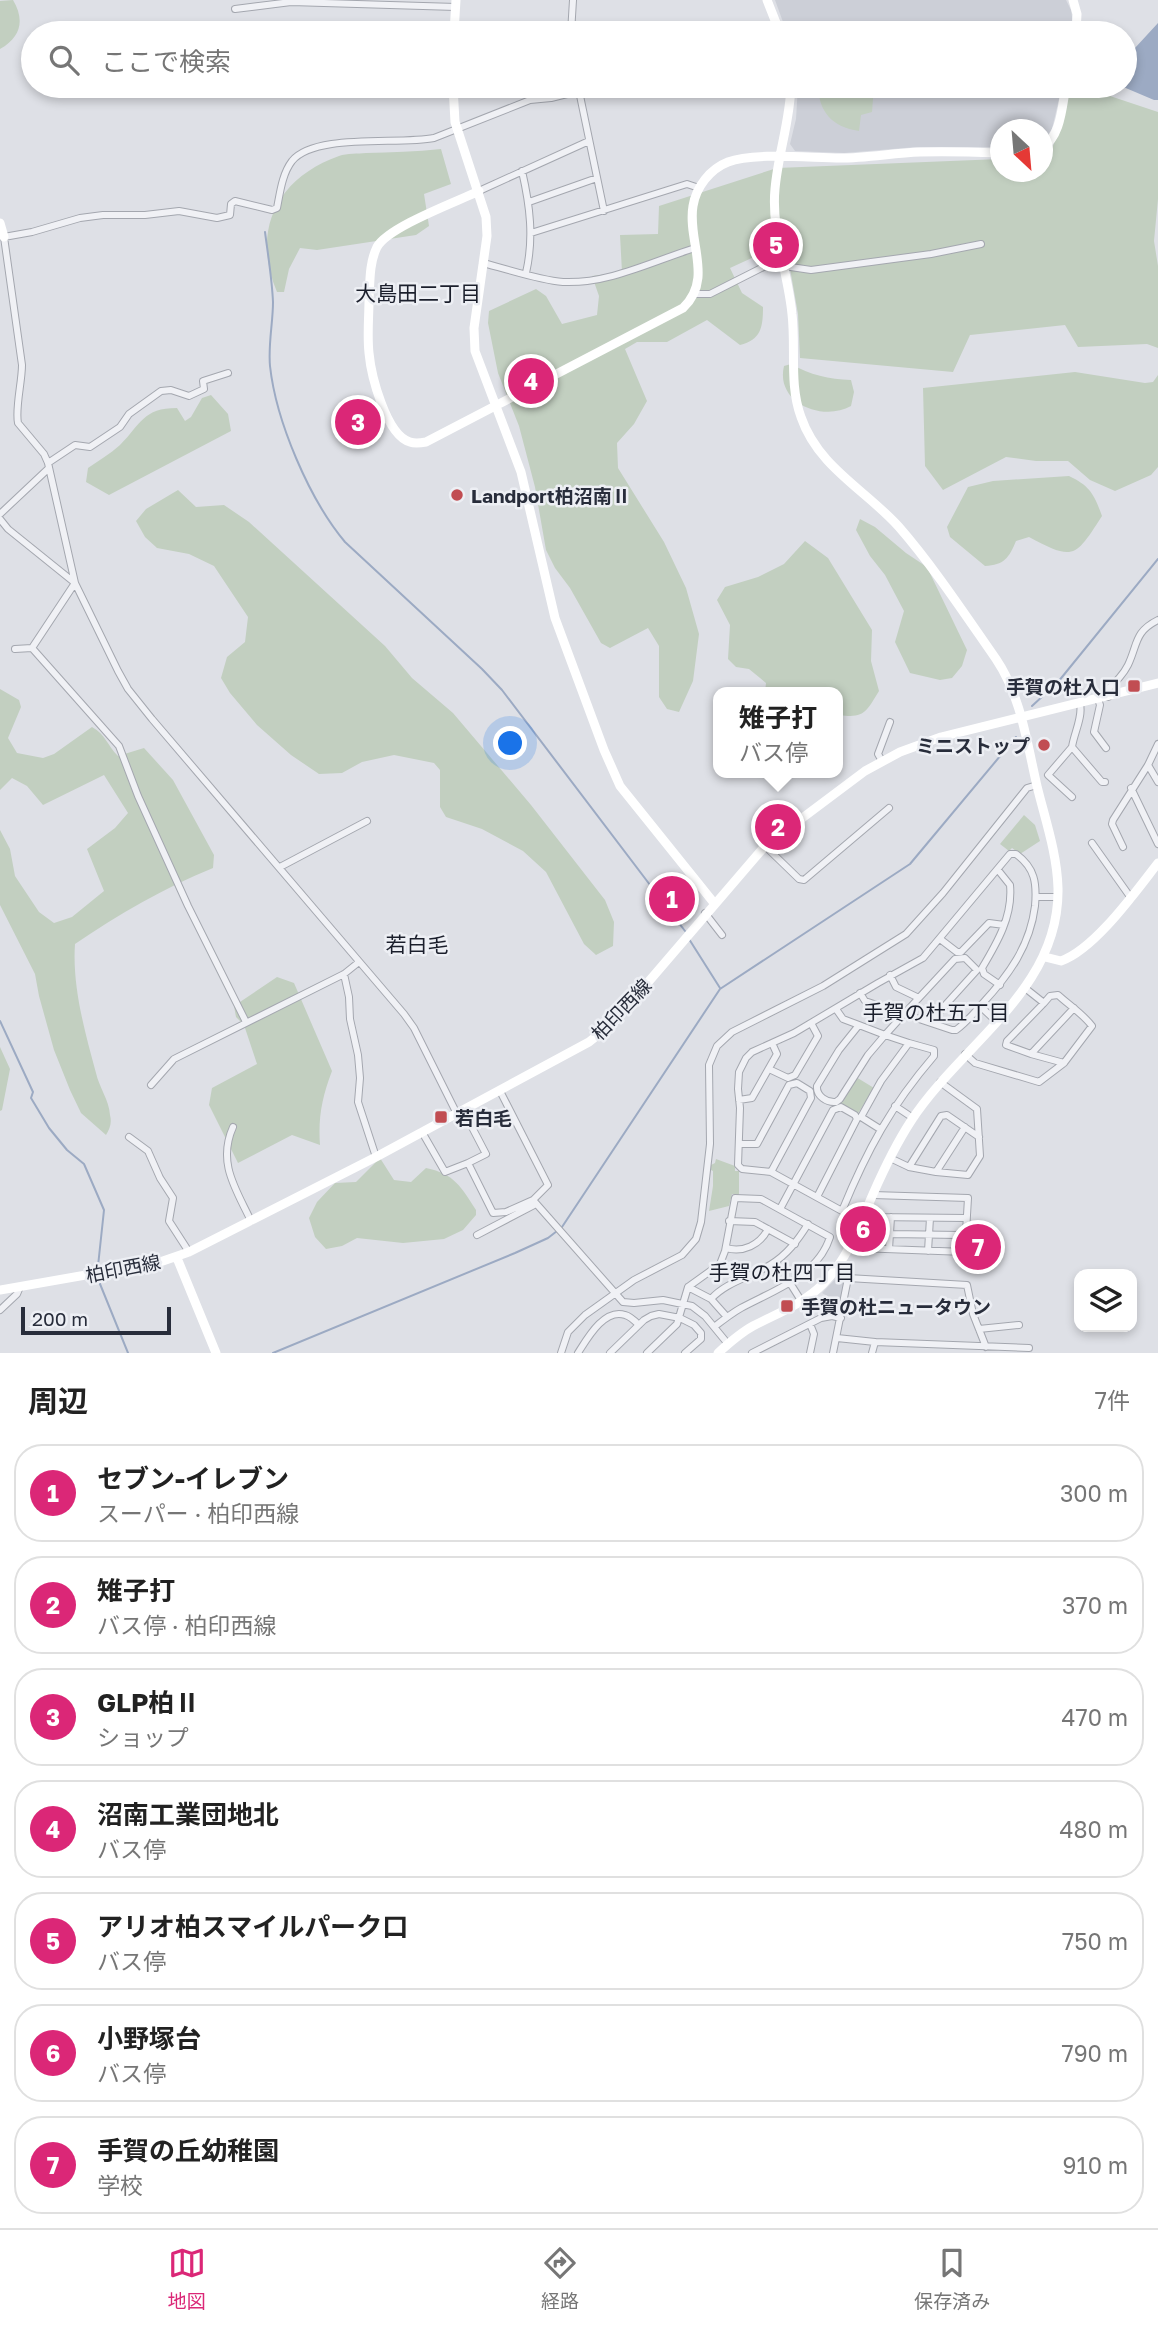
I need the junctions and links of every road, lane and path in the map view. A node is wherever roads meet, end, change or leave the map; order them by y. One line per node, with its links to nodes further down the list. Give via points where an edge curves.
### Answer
1 (573, 0): 7 (street)
2 (768, 0): 8 (street)
3 (1073, 0): 9 (street)
4 (456, 3): 5 (street, via 291,2); 6 (street)
5 (235, 9)
6 (455, 21)
7 (572, 21)
8 (776, 21)
9 (1077, 21)
10 (454, 98): 15 (street)
11 (551, 98): 15 (street, via 530,100)
12 (582, 98): 17 (street)
13 (790, 98): 19 (street)
14 (1063, 98): 16 (street)
15 (458, 130): 23 (street); 28 (street, via 417,141 329,144 309,149 291,162 277,208 272,210 235,201 229,215 217,218 179,211 103,215)
16 (1053, 138)
17 (589, 141): 20 (street); 21 (street)
18 (990, 153): 19 (street)
19 (781, 158): 22 (street, via 729,161); 31 (street, via 775,203)
20 (522, 171): 23 (street); 24 (street)
21 (597, 178): 24 (street); 25 (street)
22 (699, 188): 25 (street, via 687,184); 30 (street, via 691,218)
23 (479, 191): 32 (street, via 486,217); 36 (street, via 393,232 378,246 371,270 369,352 385,412 395,430 411,442 426,442)
24 (529, 202): 27 (street)
25 (604, 211): 27 (street)
26 (0, 223): 28 (street)
27 (531, 233): 33 (street)
28 (4, 237): 37 (street, via 22,365 18,423 44,454)
29 (981, 243): 31 (street, via 811,270)
30 (695, 248): 33 (street, via 603,278 560,282); 34 (street, via 699,277)
31 (783, 261): 34 (street, via 710,294); 47 (street, via 793,316 797,404 810,439 911,542 999,663)
32 (483, 263): 33 (street); 36 (street, via 474,340)
33 (526, 274)
34 (694, 293): 36 (street, via 673,313)
35 (228, 373): 37 (street, via 203,381 204,388 189,396 161,391 87,449 75,445)
36 (497, 405): 71 (street, via 522,472 555,618 615,776)
37 (48, 466): 38 (street); 40 (street)
38 (0, 514)
39 (0, 519): 40 (street)
40 (75, 583): 42 (street); 66 (street, via 128,689)
41 (1158, 620): 45 (street, via 1141,632 1125,671)
42 (32, 648): 43 (street); 90 (street, via 119,746 188,906)
43 (15, 649)
44 (1158, 684): 45 (street, 柏印西線)
45 (1103, 698): 46 (street, 柏印西線); 50 (street, via 1094,732)
46 (1080, 704): 47 (street, 柏印西線); 49 (street)
47 (1021, 718): 52 (street, 柏印西線, via 941,737); 56 (street)
48 (890, 722): 52 (street, via 878,754)
49 (1072, 747): 54 (street); 58 (street, via 1048,775)
50 (1106, 748)
51 (1157, 748): 53 (street)
52 (883, 761): 63 (street, 柏印西線, via 850,780)
53 (1148, 765): 55 (street); 57 (street)
54 (1105, 782)
55 (1158, 782)
56 (1037, 785): 69 (street); 152 (street, via 1027,788 902,937 721,1041 709,1065 711,1128 698,1234 682,1255)
57 (1131, 788): 62 (street); 64 (street, via 1113,820)
58 (1072, 797)
59 (889, 808): 63 (street, via 805,879 799,879)
60 (367, 821): 66 (street)
61 (1092, 843): 70 (street)
62 (1158, 844)
63 (765, 846): 71 (street, 柏印西線)
64 (1124, 847)
65 (1158, 863): 70 (street)
66 (279, 866): 77 (street)
67 (998, 870): 68 (street, via 1010,854 1016,854 1034,875); 73 (street, via 1010,888); 75 (street)
68 (1035, 897): 69 (street); 80 (street, via 1027,940)
69 (1058, 897): 76 (street)
70 (1131, 898): 76 (street, via 1070,957 1058,961)
71 (714, 903): 72 (street, 柏印西線)
72 (705, 914): 74 (street); 103 (street, 柏印西線, via 607,1029)
73 (1004, 925): 75 (street, via 989,923 960,953); 80 (street, via 982,968)
74 (722, 935)
75 (940, 939): 79 (street, via 923,958)
76 (1045, 957): 81 (street)
77 (359, 962): 78 (street); 106 (street, via 414,1028)
78 (344, 974): 90 (street); 115 (street, via 358,1055 358,1102)
79 (890, 975): 82 (street); 83 (street, via 896,987)
80 (1000, 985): 85 (street)
81 (1025, 988): 84 (street); 89 (street)
82 (860, 993): 86 (street); 88 (street, via 865,1001)
83 (919, 998): 88 (street); 91 (street, via 958,957 975,966 975,974)
84 (1044, 1003): 87 (street, via 1058,995); 98 (street, via 1007,1041 1009,1048)
85 (980, 1006): 89 (street); 91 (street, via 956,1030)
86 (836, 1009): 92 (street); 93 (street, via 844,1019)
87 (1074, 1009): 98 (street); 99 (street, via 1092,1026)
88 (904, 1014): 91 (street); 94 (street)
89 (996, 1021): 97 (street)
90 (246, 1022): 102 (street, via 174,1059)
91 (930, 1022)
92 (811, 1023): 95 (street); 100 (street, via 818,1037 795,1075 788,1078)
93 (859, 1025): 94 (street); 94 (street, via 817,1086 819,1096 831,1102 840,1099)
94 (885, 1035): 96 (street)
95 (772, 1043): 100 (street, via 777,1054); 104 (street, via 746,1058 739,1072)
96 (909, 1043): 105 (street, via 935,1052); 110 (street, via 863,1111 863,1119)
97 (965, 1054): 99 (street, via 975,1063 1039,1082); 101 (street)
98 (1031, 1054): 99 (street)
99 (1064, 1063)
100 (769, 1069): 104 (street, via 752,1098)
101 (940, 1082): 107 (street); 113 (street, via 977,1109)
102 (151, 1086)
103 (500, 1091): 106 (street, 柏印西線); 124 (street, via 548,1185)
104 (739, 1100): 114 (street)
105 (895, 1106): 107 (street); 110 (street)
106 (460, 1112): 111 (street, 柏印西線); 117 (street, via 486,1154)
107 (913, 1118): 116 (street)
108 (233, 1127): 131 (street, via 226,1167)
109 (965, 1127): 113 (street); 118 (street, via 947,1115 940,1116); 120 (street)
110 (880, 1129): 126 (street)
111 (422, 1132): 115 (street, 柏印西線); 117 (street, via 445,1172)
112 (129, 1137): 143 (street, via 148,1150 173,1198 169,1221)
113 (979, 1137): 120 (street, via 979,1160 968,1175)
114 (739, 1144): 119 (street, via 739,1168); 119 (street, via 757,1144 789,1085 797,1083 810,1091 811,1098)
115 (376, 1157): 131 (street, 柏印西線)
116 (890, 1158): 118 (street); 122 (street)
117 (468, 1163): 124 (street, via 494,1213)
118 (909, 1167): 120 (street)
119 (771, 1172): 121 (street)
120 (936, 1172)
121 (793, 1184): 123 (street); 123 (street, via 833,1110 841,1107 857,1119); 125 (street)
122 (873, 1195): 128 (street); 130 (street, via 968,1198)
123 (817, 1197): 126 (street)
124 (534, 1202): 136 (street); 152 (street)
125 (780, 1209): 132 (street, via 761,1199 738,1197); 133 (street)
126 (842, 1211): 128 (street)
127 (891, 1217): 128 (street); 129 (street); 135 (street)
128 (863, 1218): 139 (street)
129 (930, 1218): 130 (street); 137 (street)
130 (966, 1218): 137 (street, via 963,1233)
131 (251, 1221): 143 (street, 柏印西線)
132 (729, 1221): 134 (street, via 750,1221); 140 (street)
133 (808, 1224): 138 (street); 148 (street, via 830,1240)
134 (768, 1229): 138 (street); 140 (street, via 764,1238 744,1249)
135 (890, 1234): 137 (street); 141 (street)
136 (477, 1235)
137 (929, 1235): 142 (street)
138 (795, 1244): 153 (street, via 776,1261)
139 (851, 1245): 141 (street); 146 (street)
140 (726, 1248): 150 (street, via 720,1264)
141 (889, 1249): 142 (street)
142 (928, 1251): 144 (street)
143 (189, 1252): 145 (street, 柏印西線)
144 (965, 1252)
145 (177, 1258): 149 (street, 柏印西線); 172 (street)
146 (842, 1262): 147 (street, via 848,1267); 154 (street)
147 (848, 1278): 159 (street); 164 (street, via 967,1285)
148 (790, 1283): 154 (street); 157 (street)
149 (20, 1287): 151 (street, 柏印西線); 156 (street)
150 (688, 1287): 153 (street); 155 (street)
151 (0, 1290)
152 (614, 1294): 155 (street, via 627,1304 654,1299); 173 (street, via 572,1326)
153 (710, 1299): 157 (street)
154 (802, 1301): 167 (street)
155 (683, 1303): 158 (street); 163 (street, via 699,1310)
156 (0, 1310)
157 (727, 1317): 163 (street)
158 (680, 1318): 161 (street, via 659,1314); 176 (street); 177 (street, via 701,1333 701,1339)
159 (841, 1318): 160 (street, via 826,1317); 165 (street)
160 (810, 1324): 179 (street); 180 (street, via 814,1334)
161 (639, 1325): 174 (street, via 626,1315 614,1315 597,1326); 175 (street)
162 (1018, 1325): 164 (street)
163 (714, 1327): 167 (street)
164 (979, 1329): 170 (street)
165 (837, 1338): 166 (street); 181 (street)
166 (875, 1342): 168 (street); 182 (street)
167 (728, 1344): 178 (street)
168 (934, 1345): 169 (street); 183 (street)
169 (964, 1349): 170 (street)
170 (990, 1349): 171 (street)
171 (1029, 1349)
172 (216, 1353)
173 (561, 1353)
174 (578, 1353)
175 (610, 1353)
176 (647, 1353)
177 (685, 1353)
178 (718, 1353)
179 (752, 1353)
180 (810, 1353)
181 (834, 1353)
182 (872, 1353)
183 (931, 1353)

